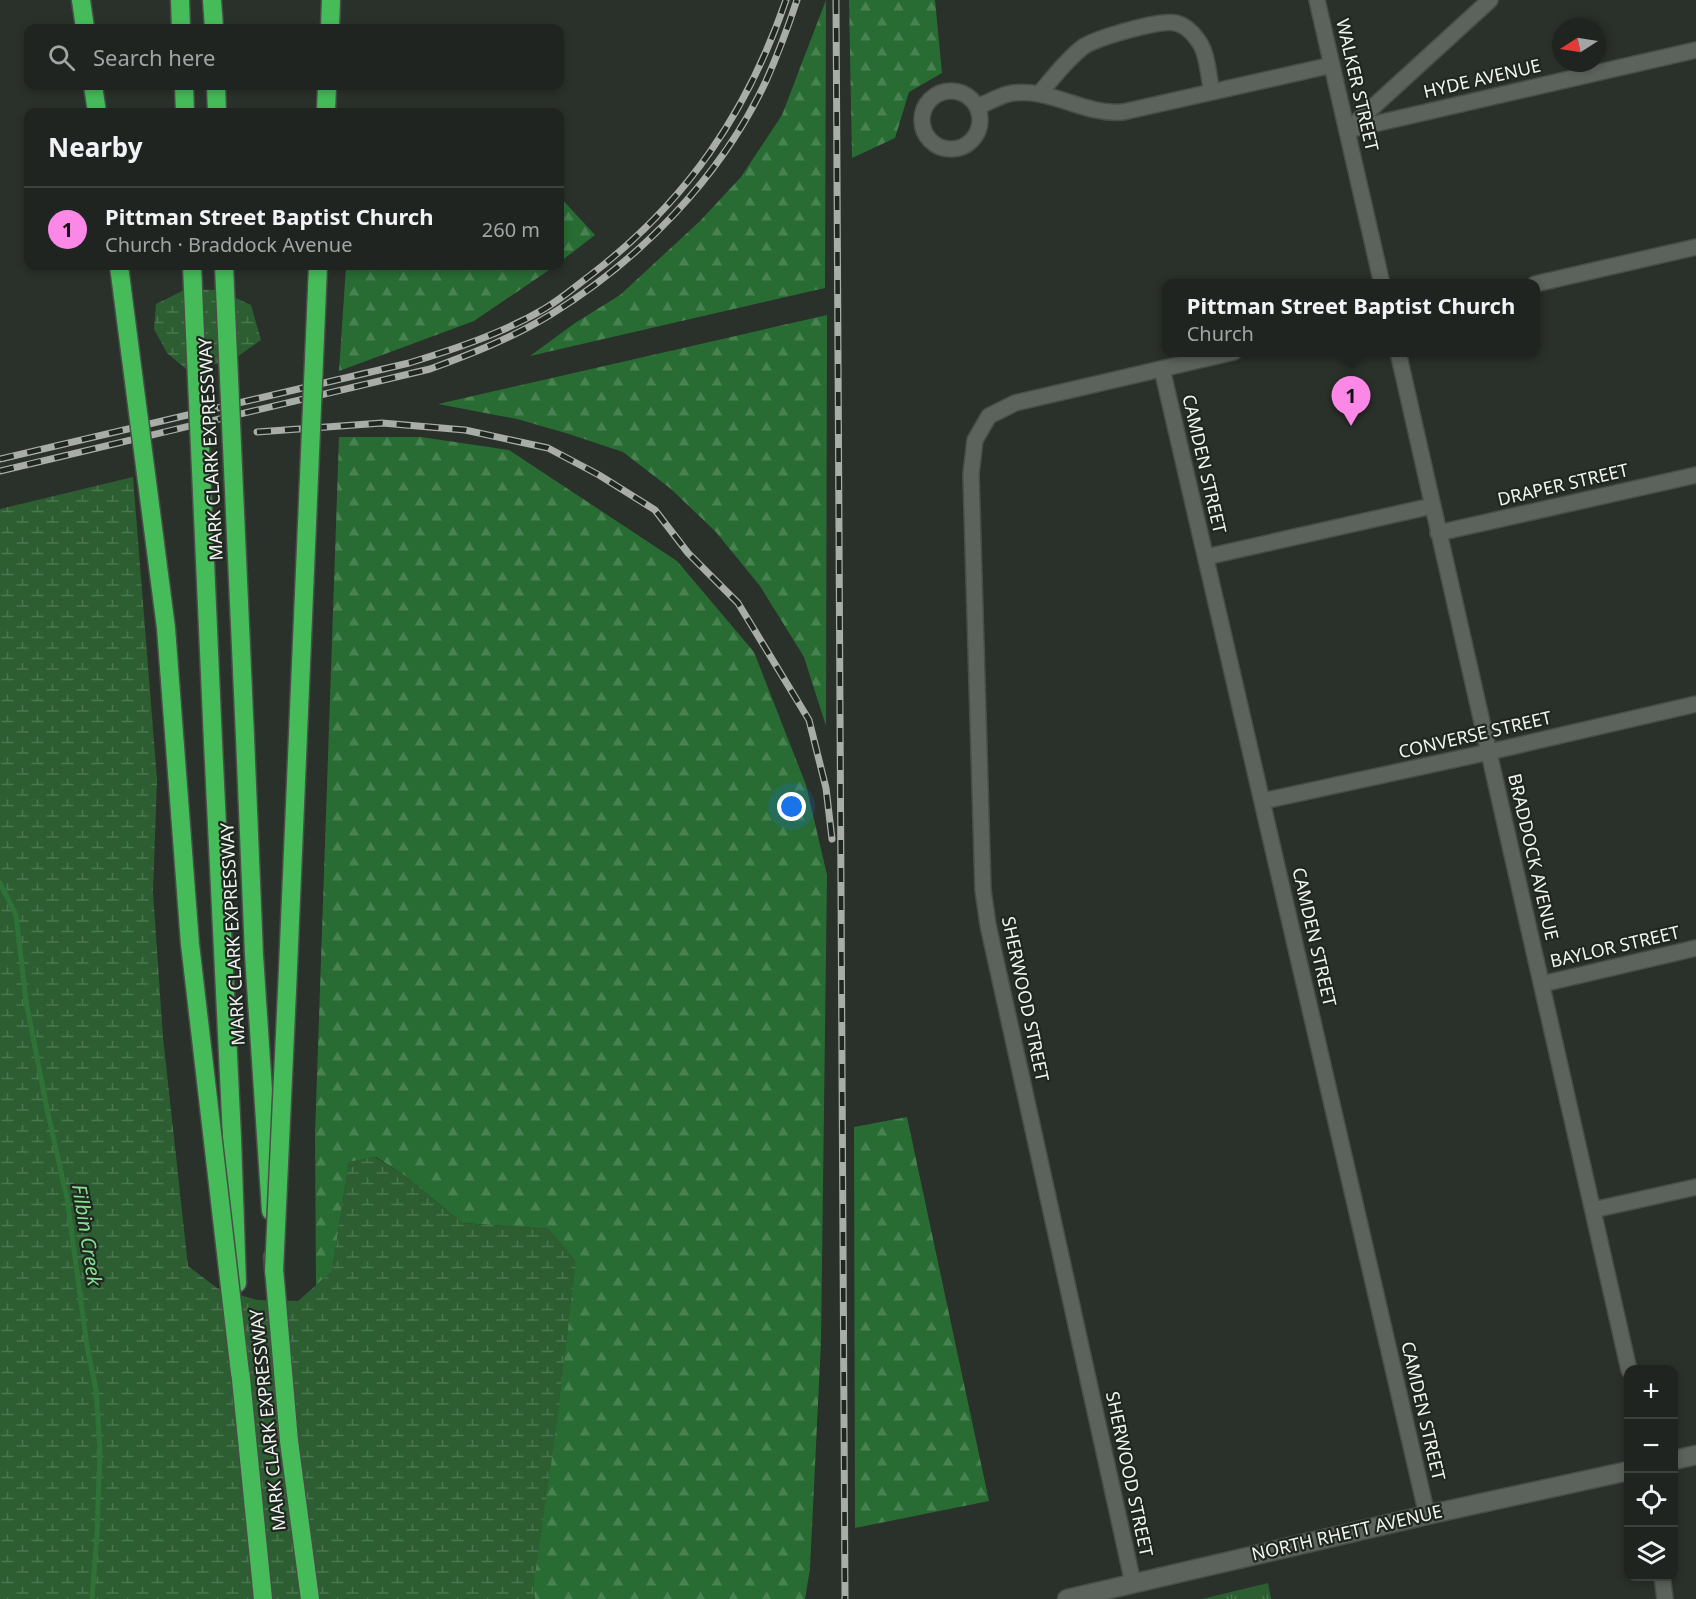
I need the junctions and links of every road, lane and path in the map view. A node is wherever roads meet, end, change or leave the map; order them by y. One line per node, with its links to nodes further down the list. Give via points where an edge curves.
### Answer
1 (81, 0): 7 (highway)
2 (180, 0): 8 (highway)
3 (212, 0): 9 (highway)
4 (331, 0): 10 (highway)
5 (1317, 0): 12 (street, WALKER STREET)
6 (1490, 0): 24 (street)
7 (84, 24)
8 (181, 24)
9 (214, 24)
10 (330, 24)
11 (1696, 50): 24 (street, HYDE AVENUE)
12 (1332, 65): 17 (street); 24 (street, WALKER STREET)
13 (94, 90): 20 (highway)
14 (184, 90): 21 (highway)
15 (216, 90): 22 (highway)
16 (327, 90): 23 (highway)
17 (1212, 92): 18 (street, via 1110,113); 18 (street, via 1199,41 1190,30 1166,21 1085,46)
18 (1040, 94): 19 (street, via 1008,94)
19 (977, 107)
20 (96, 108)
21 (185, 108)
22 (217, 108)
23 (326, 108)
24 (1348, 130): 30 (street, WALKER STREET)
25 (1696, 247): 31 (street)
26 (120, 270): 48 (highway, bridge, via 166,628 190,944)
27 (192, 270): 48 (highway, MARK CLARK EXPRESSWAY, bridge)
28 (224, 270): 46 (highway, MARK CLARK EXPRESSWAY, bridge, via 247,829)
29 (318, 270): 46 (highway, bridge)
30 (1381, 279)
31 (1540, 283)
32 (1213, 357): 34 (street)
33 (1399, 357): 36 (street, BRADDOCK AVENUE)
34 (1162, 369): 38 (street, CAMDEN STREET); 54 (street, SHERWOOD STREET, via 1015,403 989,416 975,440 971,474 983,890 988,925)
35 (1696, 475): 37 (street, DRAPER STREET)
36 (1432, 506): 37 (street, BRADDOCK AVENUE); 38 (street)
37 (1438, 533): 40 (street, BRADDOCK AVENUE)
38 (1206, 556): 41 (street, CAMDEN STREET)
39 (1696, 704): 40 (street, CONVERSE STREET)
40 (1489, 752): 41 (street, CONVERSE STREET); 43 (street, BRADDOCK AVENUE)
41 (1263, 801): 52 (street, CAMDEN STREET)
42 (1696, 948): 43 (street, BAYLOR STREET)
43 (1542, 984): 45 (street, BRADDOCK AVENUE)
44 (1696, 1187): 45 (street)
45 (1593, 1210): 47 (street, BRADDOCK AVENUE)
46 (274, 1270): 56 (highway, MARK CLARK EXPRESSWAY, via 289,1441)
47 (1628, 1365)
48 (240, 1373): 55 (highway, MARK CLARK EXPRESSWAY)
49 (1696, 1455): 50 (main road)
50 (1678, 1459)
51 (1624, 1472): 52 (main road, NORTH RHETT AVENUE)
52 (1427, 1515): 54 (main road, NORTH RHETT AVENUE)
53 (1663, 1581): 58 (street)
54 (1133, 1583): 57 (main road, NORTH RHETT AVENUE)
55 (263, 1599)
56 (310, 1599)
57 (1067, 1599)
58 (1665, 1599)

